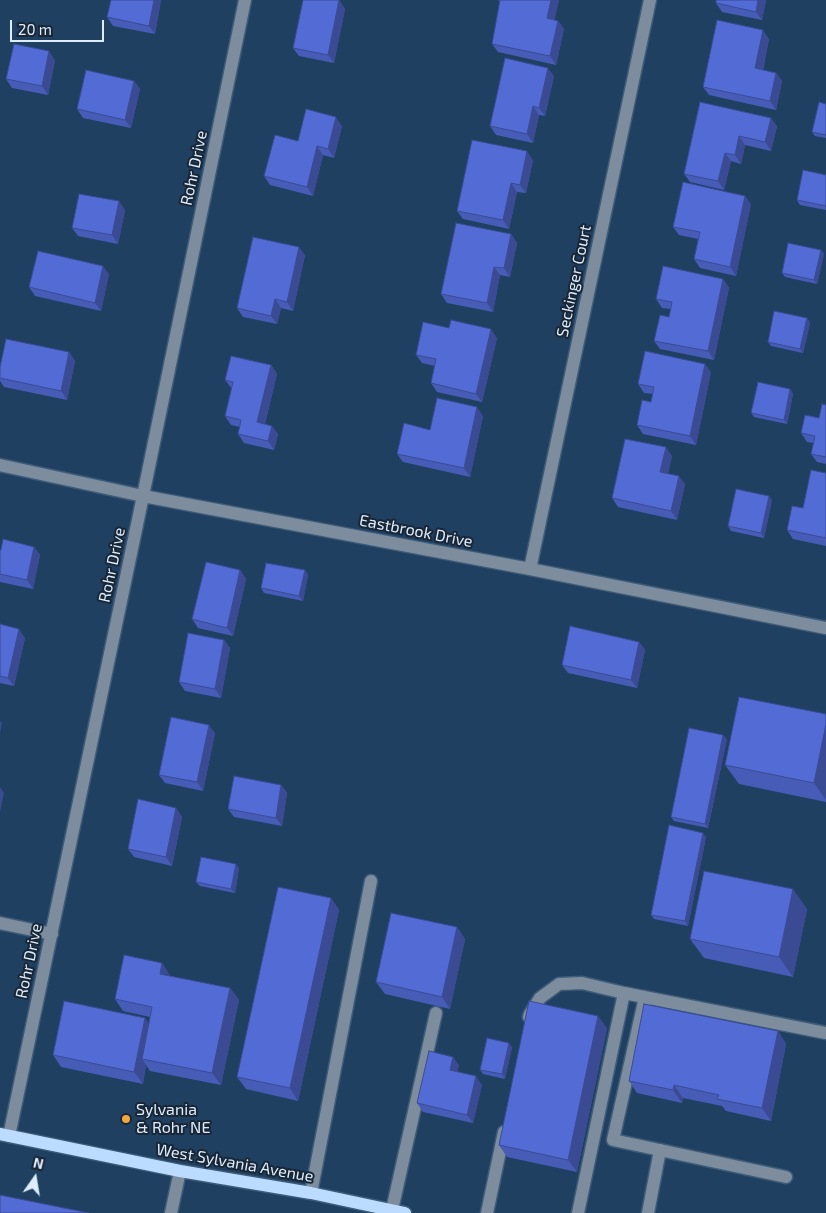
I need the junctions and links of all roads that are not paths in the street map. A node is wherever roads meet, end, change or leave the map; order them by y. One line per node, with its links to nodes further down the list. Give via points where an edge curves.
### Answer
1 (245, 0): 4 (street, Rohr Drive)
2 (650, 0): 5 (street, Seckinger Court)
3 (0, 465): 4 (street, Eastbrook Drive)
4 (144, 496): 5 (street, Eastbrook Drive); 9 (street, Rohr Drive)
5 (530, 569): 6 (street, Eastbrook Drive)
6 (826, 628)
7 (371, 881): 20 (street)
8 (0, 923): 9 (street)
9 (52, 934): 16 (street, Rohr Drive)
10 (624, 993): 11 (street); 13 (street, via 582,983 558,984 540,998 530,1014); 25 (street)
11 (644, 997): 14 (street); 17 (street, via 613,1140)
12 (436, 1013): 21 (street)
13 (526, 1034)
14 (826, 1034)
15 (507, 1120): 24 (street)
16 (4, 1135): 18 (main road, West Sylvania Avenue)
17 (660, 1150): 19 (street); 26 (street)
18 (180, 1171): 20 (main road, West Sylvania Avenue); 22 (street)
19 (786, 1177)
20 (311, 1193): 21 (main road, West Sylvania Avenue)
21 (392, 1210): 23 (main road, West Sylvania Avenue)
22 (172, 1213)
23 (405, 1213)
24 (487, 1213)
25 (578, 1213)
26 (648, 1213)

